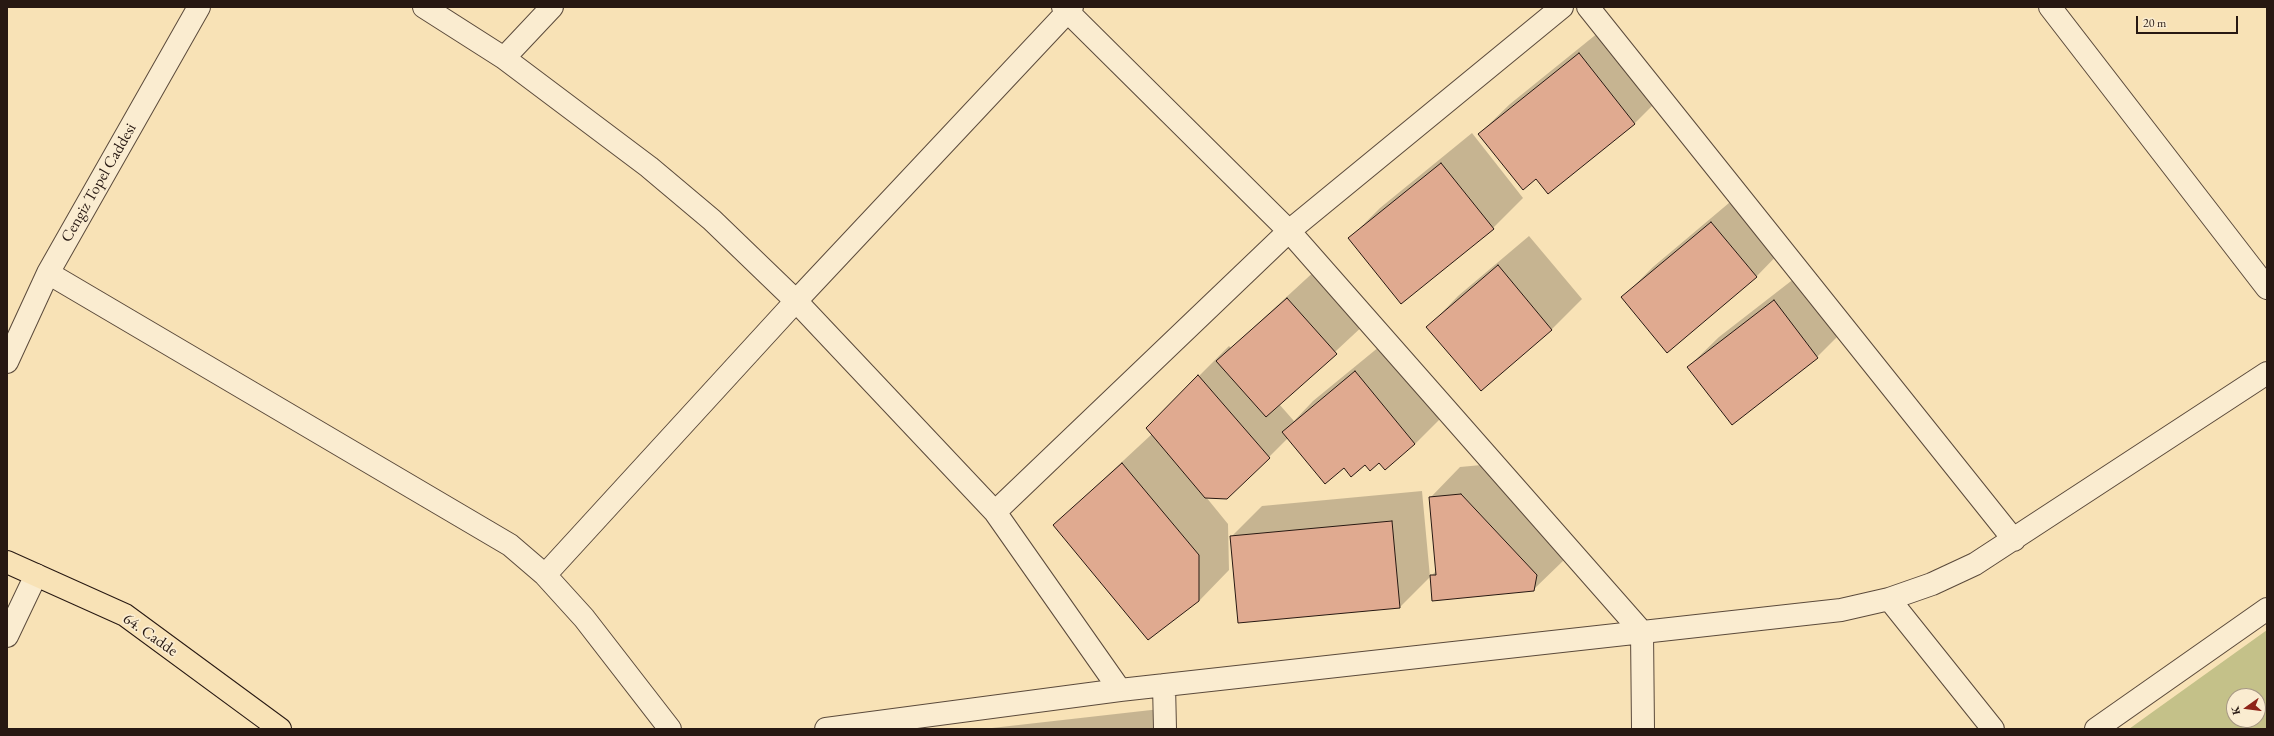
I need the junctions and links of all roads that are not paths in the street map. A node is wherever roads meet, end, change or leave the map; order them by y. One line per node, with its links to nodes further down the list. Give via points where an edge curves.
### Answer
1 (199, 7): 10 (street, Cengiz Topel Caddesi)
2 (424, 7): 8 (street)
3 (552, 7): 8 (street)
4 (1562, 7): 9 (street)
5 (1588, 7): 16 (street)
6 (2050, 7): 11 (street)
7 (1068, 8): 9 (street); 12 (street)
8 (504, 58): 12 (street, via 649,167 712,220)
9 (1289, 231): 15 (street); 22 (street)
10 (48, 273): 13 (street, Cengiz Topel Caddesi); 19 (street, via 462,515 510,545)
11 (2267, 288)
12 (796, 301): 15 (street); 19 (street)
13 (7, 362)
14 (2267, 373): 16 (street)
15 (995, 512): 25 (street)
16 (2014, 540): 20 (street, via 1975,564 1932,584)
17 (7, 562): 18 (main road, 64. Cadde)
18 (36, 575): 23 (street); 26 (main road, 64. Cadde, via 124,615)
19 (545, 575): 27 (street, via 584,618)
20 (1890, 599): 22 (street, via 1841,610); 31 (street)
21 (2267, 609): 32 (street)
22 (1642, 632): 24 (street); 30 (street)
23 (7, 636)
24 (1164, 685): 25 (street); 29 (street)
25 (1120, 690): 28 (street)
26 (280, 729)
27 (670, 729)
28 (826, 729)
29 (1165, 729)
30 (1643, 729)
31 (1993, 729)
32 (2096, 729)

